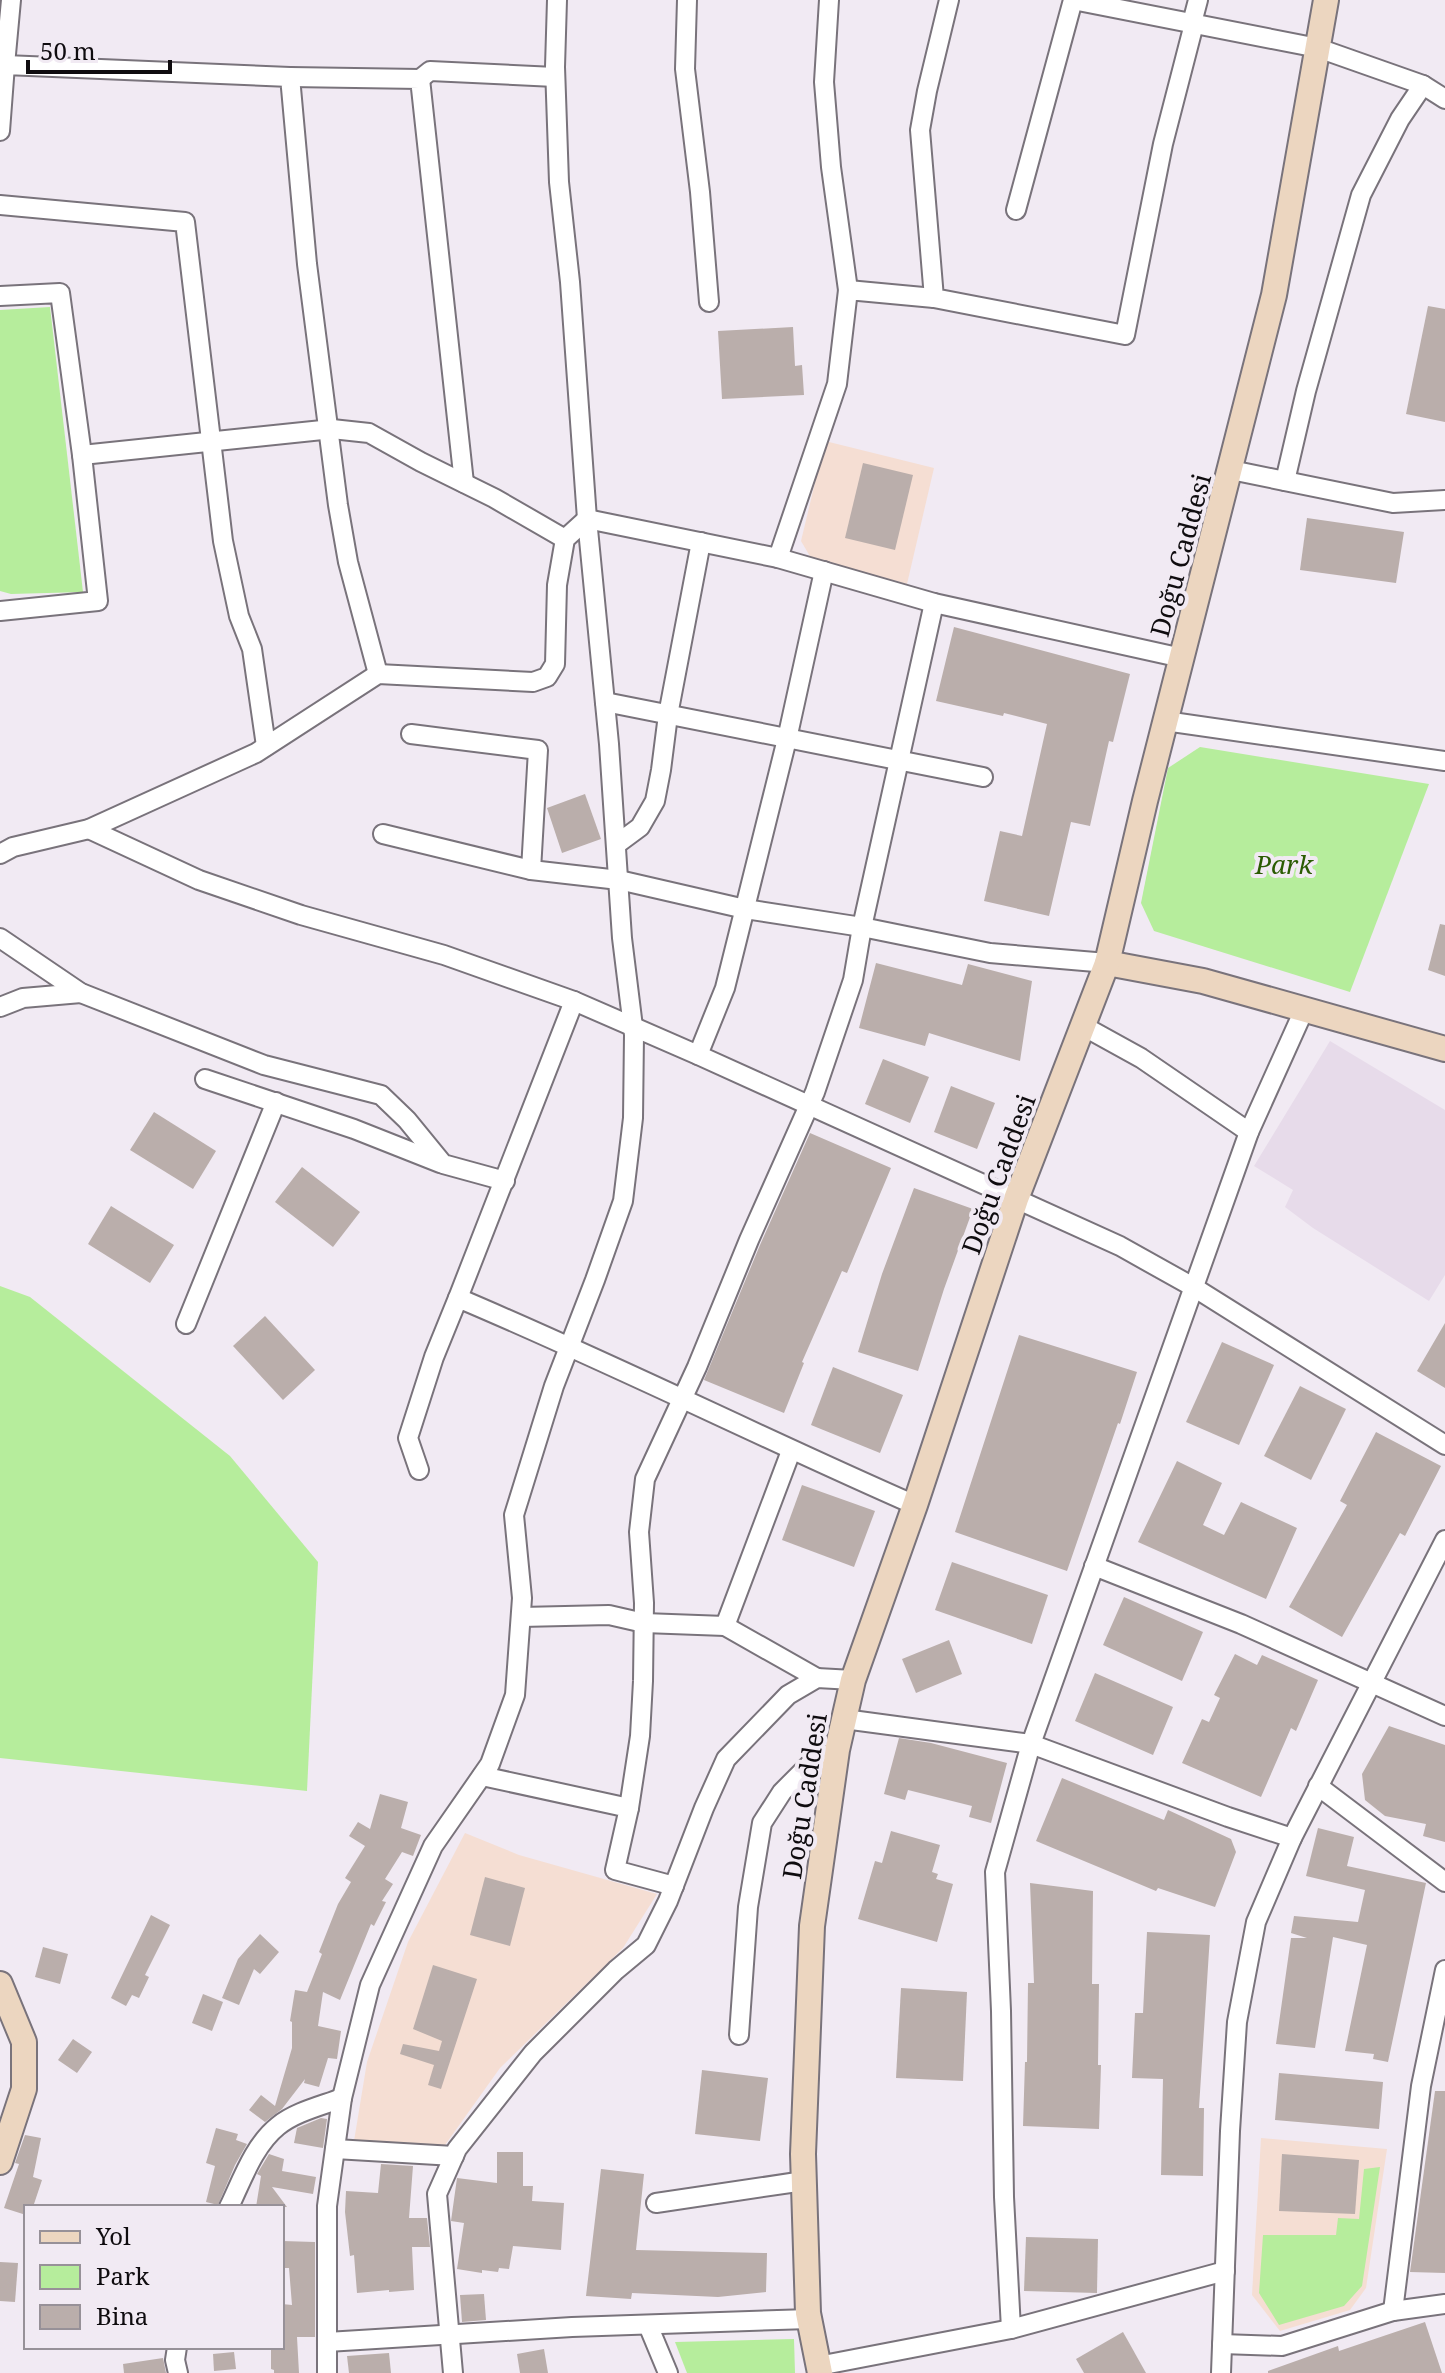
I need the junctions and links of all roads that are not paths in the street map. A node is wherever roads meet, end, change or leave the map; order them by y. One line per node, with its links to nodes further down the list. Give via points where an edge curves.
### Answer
1 (11, 0): 11 (street)
2 (557, 0): 13 (street)
3 (687, 0): 23 (street, via 685,69)
4 (829, 0): 20 (street, via 824,82)
5 (949, 0): 22 (street, via 920,130)
6 (1073, 0): 9 (street); 19 (street)
7 (1198, 0): 9 (street)
8 (1326, 0): 10 (street, Doğu Caddesi)
9 (1193, 24): 10 (street); 22 (street, via 1125,335)
10 (1318, 48): 15 (street); 27 (street, Doğu Caddesi, via 1274,295)
11 (3, 65): 12 (street); 17 (street)
12 (290, 77): 14 (street); 24 (street)
13 (555, 77): 14 (street, via 430,71); 31 (street)
14 (420, 79): 29 (street)
15 (1423, 85): 16 (street); 28 (street, via 1361,195)
16 (1445, 99)
17 (0, 131)
18 (0, 205): 25 (street, via 185,222)
19 (1016, 210)
20 (848, 290): 22 (street); 34 (street, via 837,384)
21 (0, 296): 26 (street, via 60,293)
22 (934, 298)
23 (709, 302)
24 (328, 429): 25 (street); 29 (street, via 369,433); 39 (street, via 348,562)
25 (212, 441): 26 (street); 45 (street, via 223,541 252,649)
26 (82, 455): 37 (street, via 98,601)
27 (1231, 470): 28 (street); 38 (street, Doğu Caddesi)
28 (1285, 481): 30 (street, via 1393,503)
29 (464, 483): 32 (street)
30 (1445, 500)
31 (587, 519): 32 (street); 33 (street); 40 (street)
32 (565, 539): 39 (street, via 557,585 555,664 547,677 533,682)
33 (701, 542): 34 (street); 41 (street)
34 (778, 558): 35 (street)
35 (824, 571): 36 (street); 44 (street)
36 (934, 603): 38 (street); 46 (street)
37 (0, 611)
38 (1182, 658): 42 (street, Doğu Caddesi)
39 (378, 674): 45 (street)
40 (605, 702): 41 (street); 51 (street)
41 (668, 715): 44 (street); 51 (street, via 655,801 640,827)
42 (1165, 721): 47 (street); 58 (street, Doğu Caddesi)
43 (411, 734): 53 (street, via 538,750)
44 (787, 739): 46 (street); 55 (street)
45 (266, 746): 49 (street)
46 (900, 761): 48 (street); 56 (street)
47 (1445, 761)
48 (983, 777)
49 (89, 829): 52 (street); 60 (street, via 199,880)
50 (383, 834): 53 (street)
51 (617, 844): 54 (street)
52 (0, 854)
53 (531, 870): 54 (street)
54 (619, 880): 55 (street); 63 (street)
55 (745, 909): 56 (street); 66 (street, via 725,988)
56 (862, 927): 58 (street, via 990,953); 69 (street, via 853,980)
57 (0, 938): 59 (street)
58 (1107, 963): 62 (street, via 1203,981); 64 (street, Doğu Caddesi)
59 (81, 993): 61 (street, via 23,998); 71 (street, via 264,1065 381,1095)
60 (574, 1001): 63 (street); 72 (street)
61 (0, 1007)
62 (1304, 1010): 65 (street); 70 (street)
63 (632, 1025): 66 (street); 77 (street, via 633,1118 623,1201)
64 (1083, 1026): 70 (street, via 1141,1058); 73 (street, Doğu Caddesi)
65 (1445, 1049)
66 (698, 1055): 69 (street)
67 (205, 1079): 68 (street)
68 (276, 1102): 71 (street); 76 (street)
69 (810, 1105): 73 (street); 78 (street)
70 (1249, 1132): 74 (street)
71 (443, 1164): 72 (street)
72 (505, 1181): 75 (street)
73 (1016, 1199): 74 (street, via 1120,1246); 82 (street, Doğu Caddesi)
74 (1195, 1288): 79 (street); 84 (street)
75 (458, 1298): 77 (street); 81 (street, via 408,1438)
76 (186, 1324)
77 (570, 1346): 78 (street); 85 (street, via 514,1515)
78 (681, 1400): 80 (street); 86 (street, via 645,1479 639,1532)
79 (1445, 1445)
80 (791, 1451): 82 (street); 87 (street)
81 (419, 1470)
82 (915, 1505): 89 (street, Doğu Caddesi)
83 (1445, 1540): 90 (street)
84 (1094, 1566): 90 (street); 93 (street)
85 (521, 1617): 86 (street, via 609,1615); 95 (street, via 515,1695)
86 (644, 1623): 87 (street); 97 (street, via 640,1736)
87 (725, 1626): 88 (street)
88 (817, 1678): 89 (street); 100 (street, via 788,1695 726,1759)
89 (853, 1680): 92 (street, Doğu Caddesi)
90 (1370, 1683): 91 (street); 96 (street)
91 (1445, 1716)
92 (844, 1719): 93 (street); 94 (street, Doğu Caddesi)
93 (1031, 1744): 98 (street); 116 (street, via 995,1872)
94 (837, 1750): 103 (street, via 808,1766 762,1823 748,1907); 108 (street, Doğu Caddesi, via 812,1926)
95 (482, 1776): 97 (street); 104 (street, via 433,1846 370,1985)
96 (1318, 1786): 98 (street); 99 (street)
97 (629, 1808): 100 (street, via 615,1870)
98 (1292, 1838): 111 (street, via 1256,1922 1237,2022)
99 (1445, 1882)
100 (674, 1886): 106 (street, via 646,1945 533,2053)
101 (1445, 1970): 113 (street, via 1421,2086)
102 (0, 1984): 107 (street, via 24,2042 24,2089)
103 (739, 2035)
104 (342, 2098): 105 (street); 110 (street, via 278,2126 252,2157)
105 (335, 2149): 106 (street); 118 (street, via 327,2206)
106 (454, 2156): 117 (street, via 437,2194)
107 (0, 2162)
108 (804, 2181): 109 (street); 114 (street, Doğu Caddesi)
109 (656, 2203)
110 (230, 2205)
111 (1225, 2271): 116 (street); 119 (street)
112 (1445, 2304): 113 (street)
113 (1393, 2311): 119 (street, via 1282,2346)
114 (809, 2319): 115 (street); 121 (street, Doğu Caddesi)
115 (648, 2325): 117 (street); 125 (street)
116 (1011, 2329): 121 (street)
117 (450, 2333): 118 (street); 124 (street)
118 (327, 2342): 123 (street)
119 (1222, 2344): 126 (street)
120 (177, 2349): 122 (street)
121 (819, 2369)
122 (178, 2373)
123 (327, 2373)
124 (453, 2373)
125 (668, 2373)
126 (1221, 2373)

